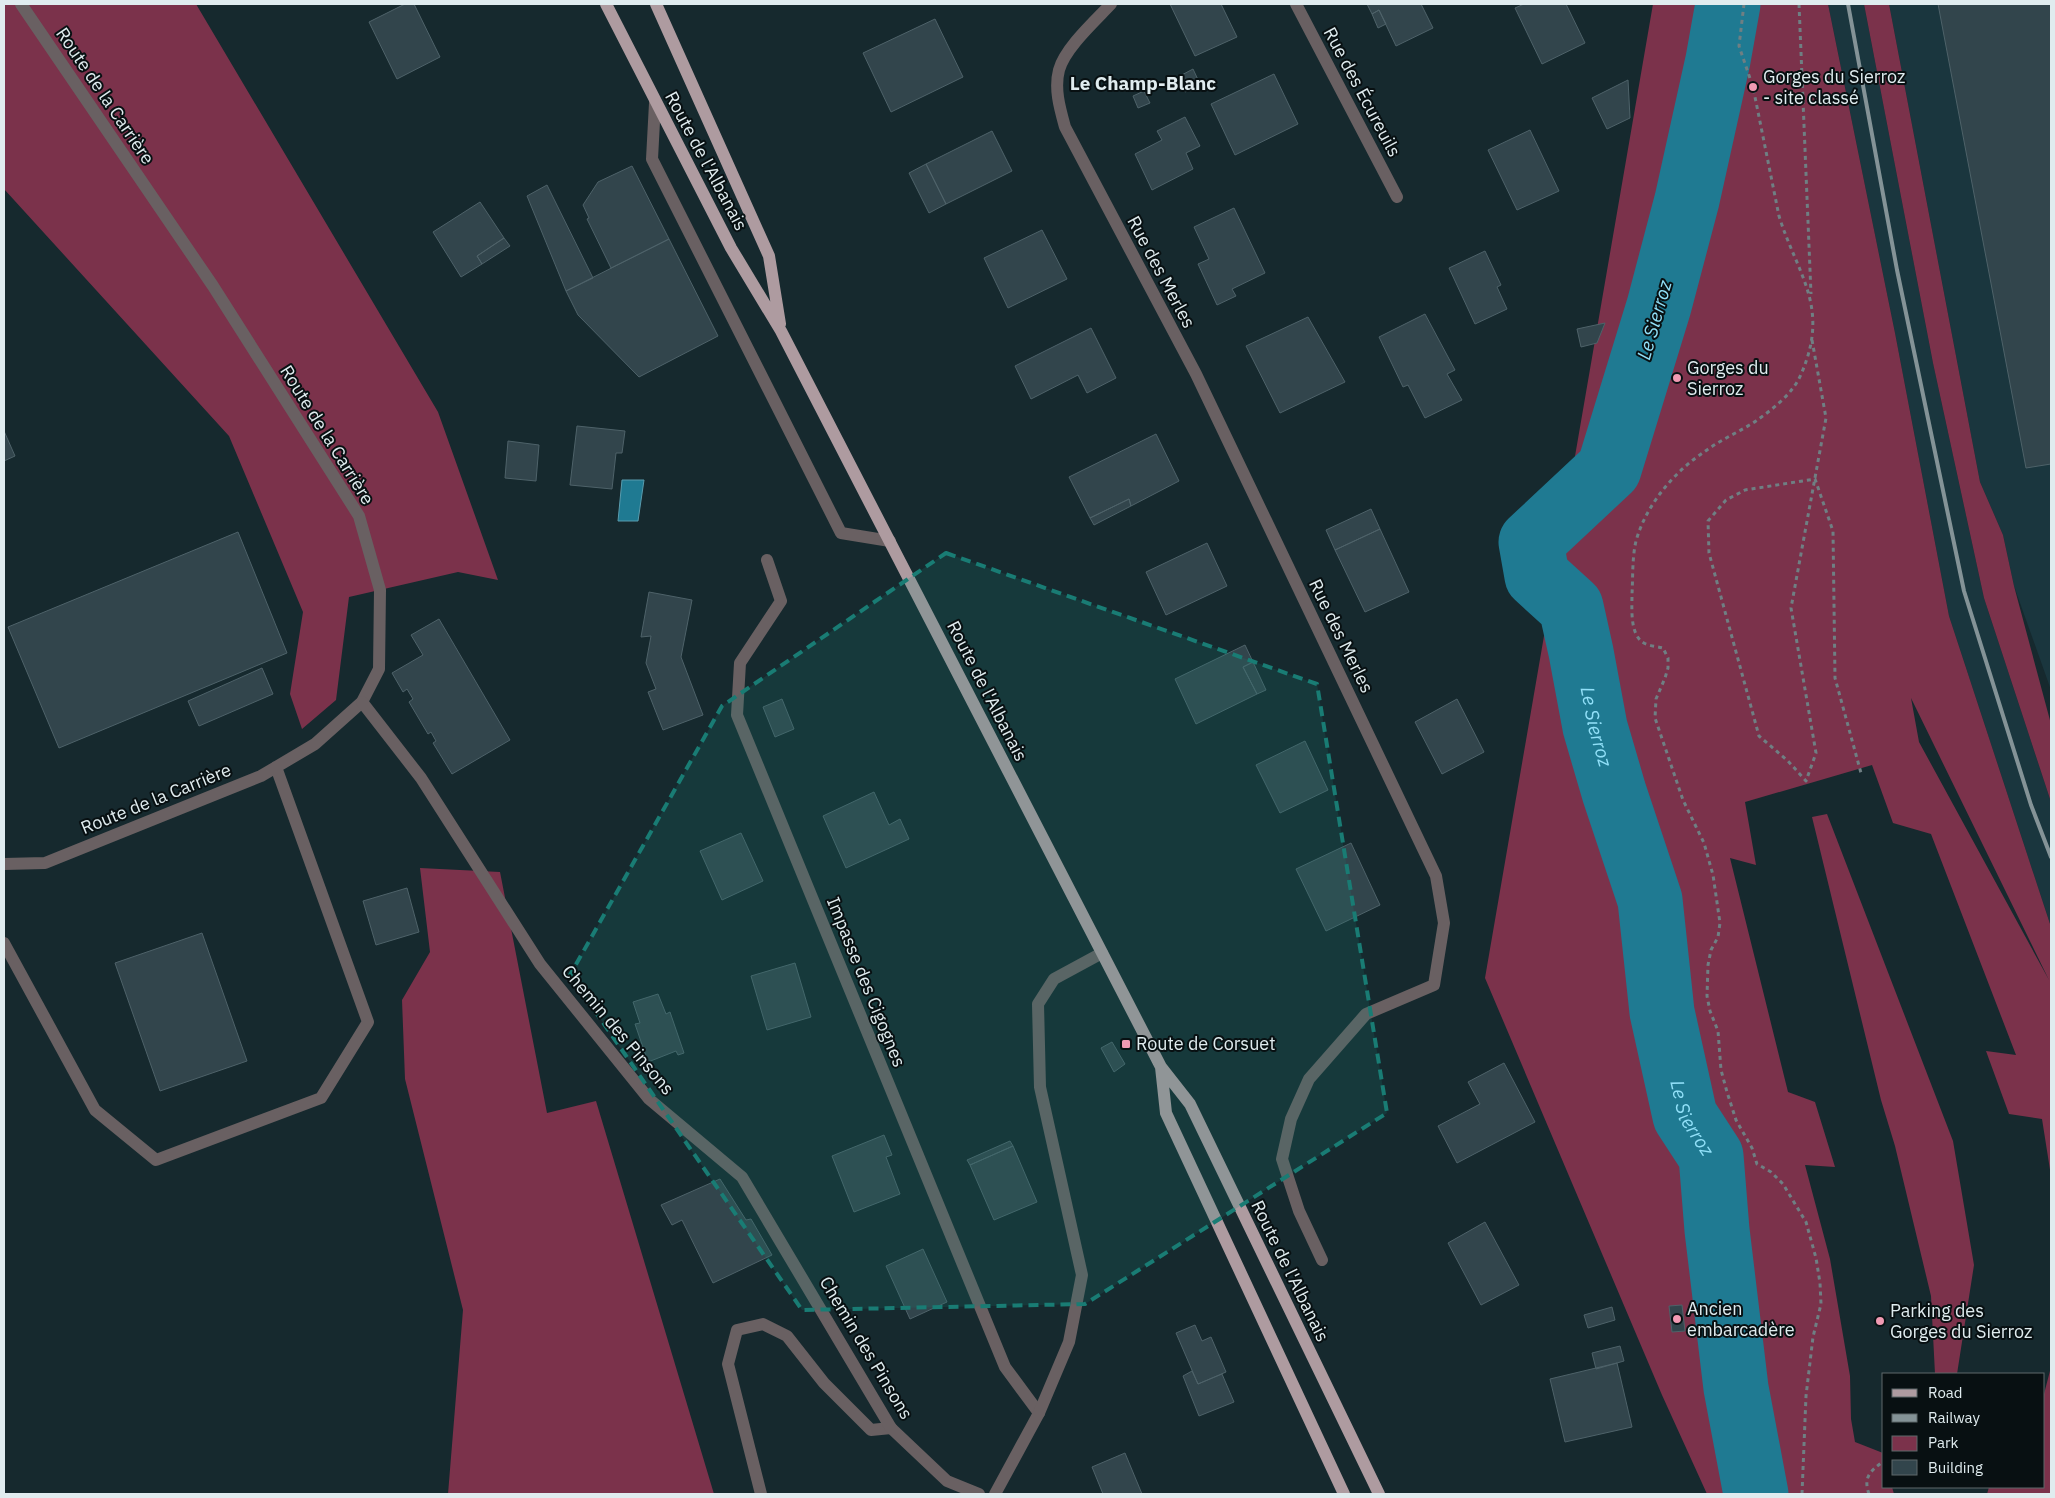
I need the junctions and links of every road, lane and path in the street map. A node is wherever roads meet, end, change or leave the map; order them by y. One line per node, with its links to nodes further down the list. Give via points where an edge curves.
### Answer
1 (21, 4): 16 (street, Route de la Carrière, via 213,286 359,516 380,590 379,669)
2 (606, 4): 8 (main road, Route de l'Albanais)
3 (656, 4): 11 (main road, Route de l'Albanais, via 769,256)
4 (1111, 4): 23 (street, Rue des Merles, via 1075,41 1059,70 1058,99 1065,127 1196,374 1436,876 1444,923 1434,985 1366,1014 1309,1079 1292,1119 1282,1159 1299,1211)
5 (1296, 4): 9 (street, Rue des Écureuils)
6 (1744, 4): 10 (path, via 1739,46 1742,60 1753,87 1778,216)
7 (1798, 4): 10 (path)
8 (655, 102): 11 (main road, Route de l'Albanais, via 731,248); 14 (street, via 652,159 841,534)
9 (1397, 197)
10 (1811, 300): 12 (path)
11 (781, 331): 14 (main road, Route de l'Albanais)
12 (1811, 337): 13 (path, via 1826,418); 32 (path, via 1802,374 1783,399 1748,426 1692,461 1657,499 1636,540 1632,605 1636,633 1641,641 1663,648 1668,658 1666,678 1656,699 1655,718 1683,800 1704,843 1713,875 1720,923 1708,965 1707,996 1718,1032 1726,1092 1757,1164 1783,1184 1806,1222 1816,1258 1821,1304 1813,1337 1806,1396)
13 (1815, 479): 13 (path, via 1745,490 1726,500 1708,521 1709,553 1760,736 1806,781 1816,753 1791,608); 18 (path, via 1833,531 1835,678)
14 (890, 541): 21 (main road, Route de l'Albanais)
15 (768, 560): 24 (street, Impasse des Cigognes, via 781,600 740,664 737,715 1005,1367)
16 (362, 702): 17 (street, Route de la Carrière, via 315,744); 25 (street, Chemin des Pinsons, via 421,778 540,964 649,1099 742,1177)
17 (276, 767): 19 (street, Route de la Carrière, via 261,776 45,863); 20 (street, via 368,1022 321,1098 156,1160 96,1110)
18 (1861, 773)
19 (4, 864)
20 (4, 943)
21 (1102, 953): 22 (main road, Route de l'Albanais); 24 (street, via 1054,979 1038,1004 1040,1087 1082,1275 1069,1342)
22 (1161, 1067): 30 (main road, Route de l'Albanais, via 1166,1113); 31 (main road, Route de l'Albanais, via 1190,1104)
23 (1322, 1260)
24 (1039, 1413): 29 (street)
25 (891, 1428): 27 (street, via 871,1430 824,1384 787,1336 763,1324 737,1330 728,1364); 28 (street, Chemin des Pinsons, via 947,1481)
26 (1882, 1463): 33 (path, via 1868,1475 1866,1486)
27 (761, 1494)
28 (979, 1494)
29 (995, 1494)
30 (1344, 1494)
31 (1379, 1494)
32 (1802, 1494)
33 (1869, 1494)

